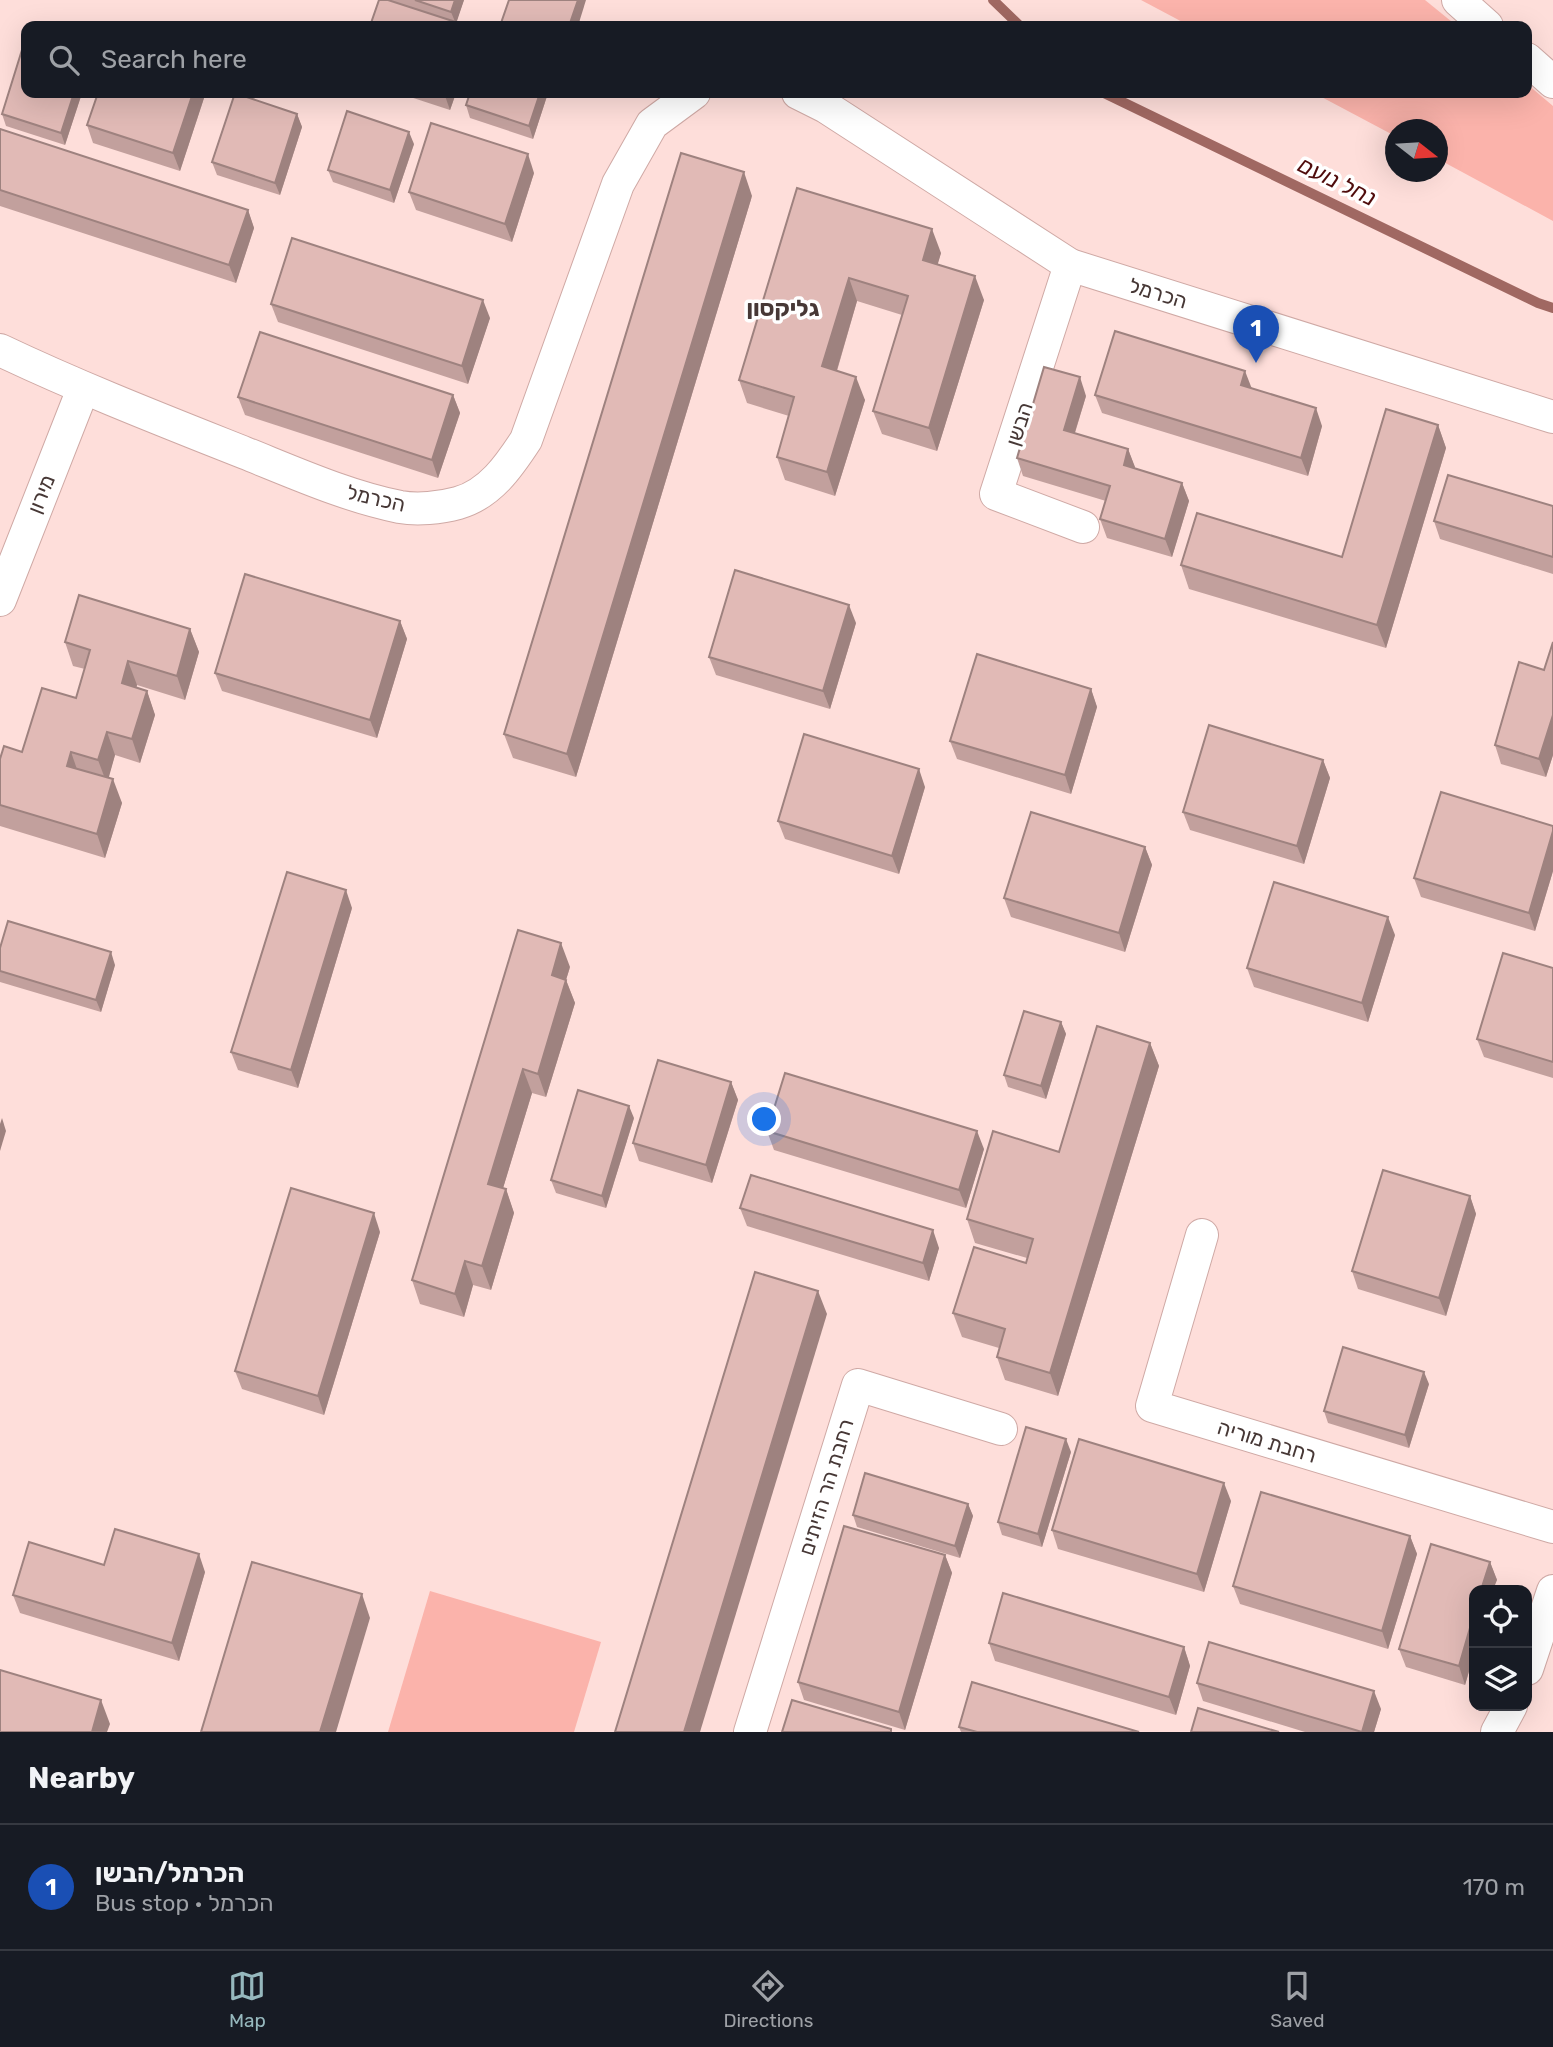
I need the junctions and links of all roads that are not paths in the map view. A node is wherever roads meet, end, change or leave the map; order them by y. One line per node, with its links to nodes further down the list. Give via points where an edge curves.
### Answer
1 (1458, 0): 2 (street)
2 (1481, 21)
3 (1532, 63): 4 (street)
4 (1553, 82)
5 (687, 98): 9 (street, הכרמל, via 652,124 618,184 526,440 506,470 480,493 434,508 402,508 352,495)
6 (807, 98): 7 (street, הכרמל)
7 (1070, 265): 10 (street, הכרמל); 11 (street, הבשן, via 996,494)
8 (0, 350): 9 (street, הכרמל)
9 (83, 389): 12 (street, מירון)
10 (1553, 417)
11 (1083, 527)
12 (0, 600)
13 (1202, 1235): 15 (street, רחבת מוריה, via 1152,1406)
14 (1002, 1429): 19 (street, רחבת הר הזיתים, via 858,1385)
15 (1553, 1527)
16 (1553, 1591): 17 (street)
17 (1532, 1654)
18 (1508, 1711): 20 (street)
19 (750, 1732)
20 (1497, 1732)

